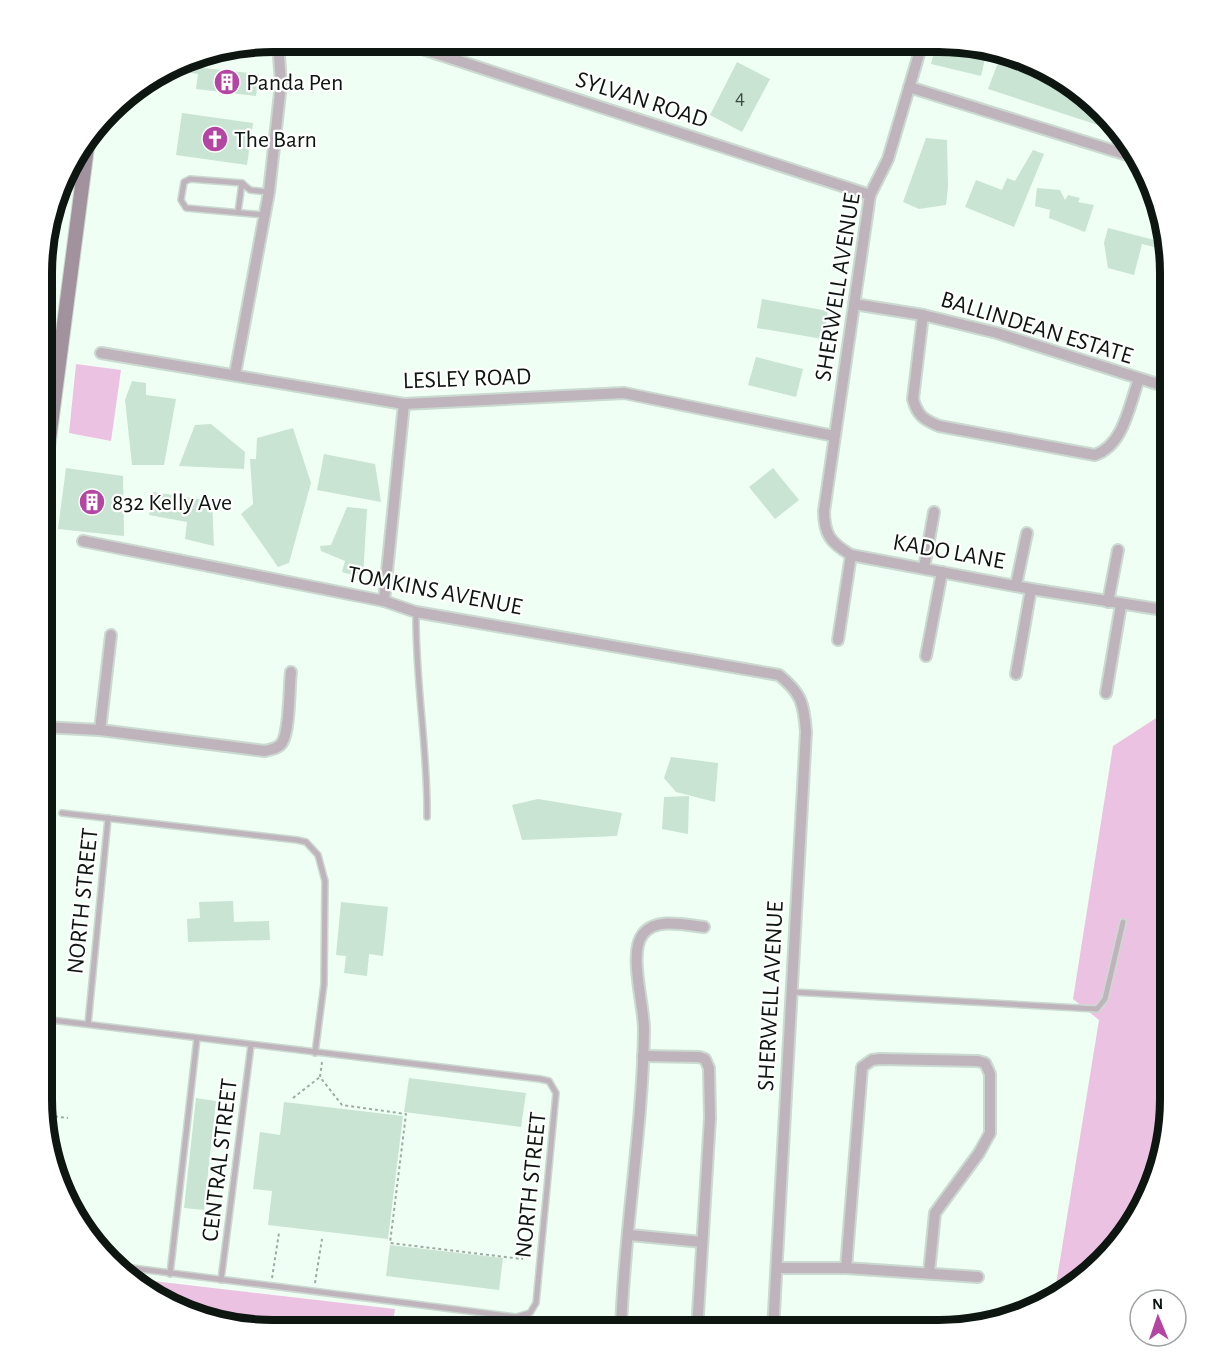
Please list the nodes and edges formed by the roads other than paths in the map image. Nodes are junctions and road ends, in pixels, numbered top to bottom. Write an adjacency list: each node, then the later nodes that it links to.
1 (279, 52): 8 (street)
2 (432, 52): 9 (street, SYLVAN ROAD)
3 (920, 52): 4 (street, SHERWELL AVENUE)
4 (909, 87): 5 (street); 9 (street, SHERWELL AVENUE)
5 (1124, 154)
6 (85, 159): 15 (street)
7 (242, 183): 8 (lane); 10 (lane); 10 (lane)
8 (269, 192): 11 (street)
9 (870, 195): 12 (street, SHERWELL AVENUE)
10 (238, 213): 11 (lane)
11 (265, 215): 17 (street)
12 (854, 304): 13 (street, BALLINDEAN ESTATE); 24 (street, SHERWELL AVENUE)
13 (923, 315): 18 (street, BALLINDEAN ESTATE); 18 (street, BALLINDEAN ESTATE)
14 (52, 343): 15 (street)
15 (61, 344): 21 (street)
16 (101, 353): 17 (street, LESLEY ROAD)
17 (236, 375): 22 (street, LESLEY ROAD)
18 (1139, 379): 19 (street, BALLINDEAN ESTATE)
19 (1160, 385)
20 (52, 396): 21 (street)
21 (53, 400): 23 (street)
22 (404, 404): 24 (street, LESLEY ROAD); 34 (street)
23 (52, 409)
24 (834, 436): 29 (street, KADO LANE)
25 (934, 512): 30 (street)
26 (1027, 533): 32 (street)
27 (83, 541): 34 (street, TOMKINS AVENUE)
28 (1118, 550): 35 (street)
29 (851, 555): 30 (street, KADO LANE); 40 (street)
30 (924, 568): 31 (street, KADO LANE)
31 (942, 572): 32 (street, KADO LANE); 41 (street)
32 (1016, 585): 33 (street, KADO LANE)
33 (1031, 589): 35 (street, KADO LANE); 43 (street)
34 (384, 601): 38 (street, TOMKINS AVENUE)
35 (1108, 602): 36 (street, KADO LANE)
36 (1121, 605): 37 (street, KADO LANE); 45 (street)
37 (1160, 610)
38 (416, 612): 44 (street, TOMKINS AVENUE); 49 (lane)
39 (111, 635): 47 (street)
40 (838, 640)
41 (926, 656)
42 (291, 672): 47 (street)
43 (1016, 674)
44 (779, 675): 53 (street, SHERWELL AVENUE)
45 (1106, 693)
46 (52, 727): 47 (street)
47 (100, 730)
48 (62, 813): 50 (lane)
49 (427, 817)
50 (108, 818): 55 (lane, NORTH STREET); 58 (lane)
51 (1123, 922): 53 (lane)
52 (704, 927): 59 (street)
53 (790, 992): 63 (street, SHERWELL AVENUE)
54 (52, 1020): 55 (lane, NORTH STREET)
55 (88, 1024): 56 (lane, NORTH STREET)
56 (197, 1038): 57 (lane, NORTH STREET); 66 (lane)
57 (251, 1045): 58 (lane, NORTH STREET); 68 (lane, CENTRAL STREET)
58 (315, 1053): 68 (lane, NORTH STREET)
59 (643, 1056): 60 (street); 61 (street)
60 (630, 1235): 61 (street); 69 (street)
61 (702, 1242): 70 (street)
62 (132, 1268): 66 (lane, NORTH STREET)
63 (777, 1268): 64 (street); 71 (street, SHERWELL AVENUE)
64 (846, 1269): 65 (street); 65 (street)
65 (929, 1273): 67 (street)
66 (170, 1274): 68 (lane, NORTH STREET)
67 (978, 1277)
68 (221, 1280)
69 (622, 1320)
70 (698, 1320)
71 (774, 1320)

